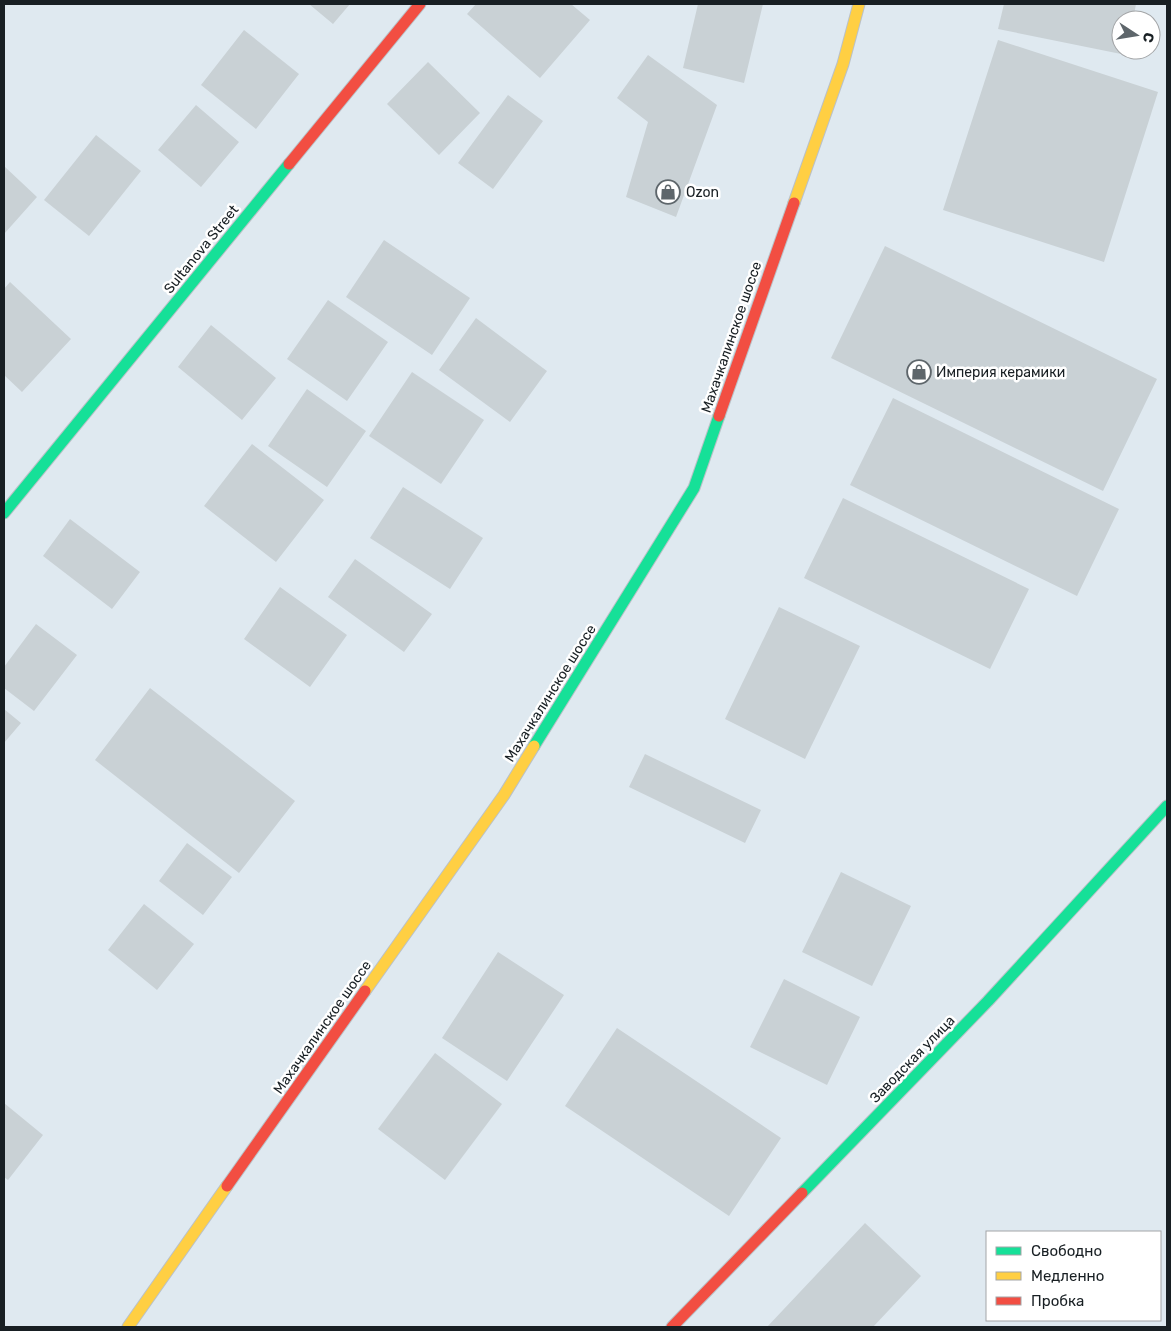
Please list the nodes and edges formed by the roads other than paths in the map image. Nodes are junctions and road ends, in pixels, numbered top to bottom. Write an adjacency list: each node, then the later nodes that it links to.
1 (420, 4): 3 (main road, Sultanova Street)
2 (859, 4): 5 (main road, Махачкалинское шоссе)
3 (4, 513)
4 (1167, 806): 6 (main road, Заводская улица)
5 (128, 1327)
6 (672, 1327)

